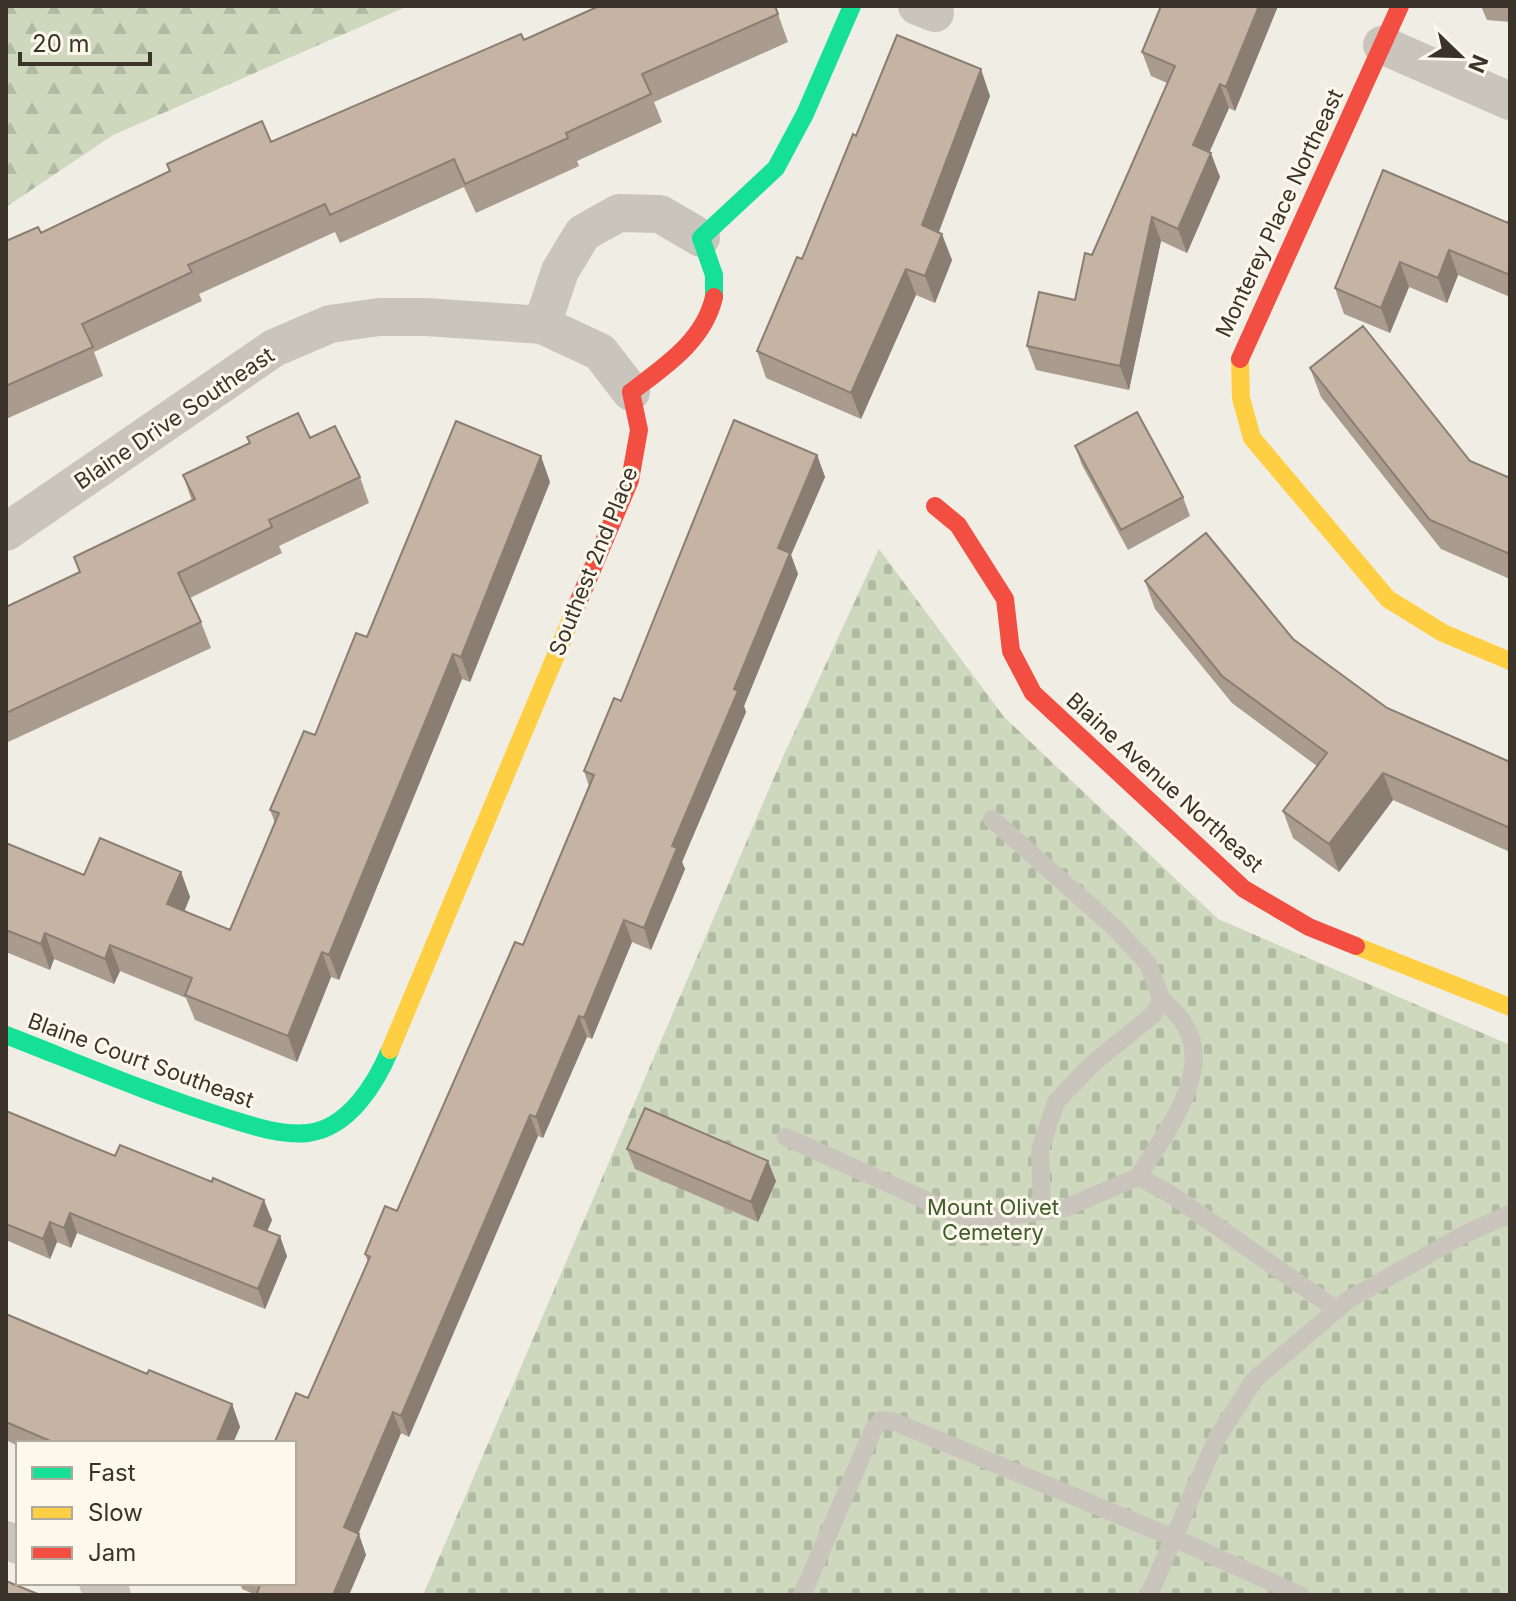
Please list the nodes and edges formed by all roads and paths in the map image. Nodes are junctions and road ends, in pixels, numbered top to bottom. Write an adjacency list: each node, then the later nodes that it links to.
1 (852, 6): 5 (street)
2 (1400, 6): 3 (street, Monterey Place Northeast)
3 (1382, 45): 4 (street); 10 (street, Monterey Place Northeast)
4 (1510, 101)
5 (701, 238): 6 (street); 7 (street)
6 (542, 325): 7 (street, Blaine Drive Southeast); 9 (street, Blaine Drive Southeast)
7 (631, 392): 15 (street, Southest 2nd Place)
8 (935, 506): 13 (street, Blaine Avenue Northeast)
9 (6, 532)
10 (1510, 661)
11 (992, 819): 12 (lane)
12 (1161, 998): 17 (lane); 18 (lane)
13 (1510, 1007)
14 (6, 1035): 15 (street, Blaine Court Southeast)
15 (308, 1134)
16 (786, 1137): 18 (lane)
17 (1138, 1177): 18 (lane); 20 (lane)
18 (1042, 1211)
19 (1510, 1214): 20 (lane)
20 (1337, 1310): 21 (lane)
21 (1174, 1538): 22 (lane); 23 (lane); 24 (lane)
22 (802, 1595)
23 (1149, 1595)
24 (1300, 1595)

